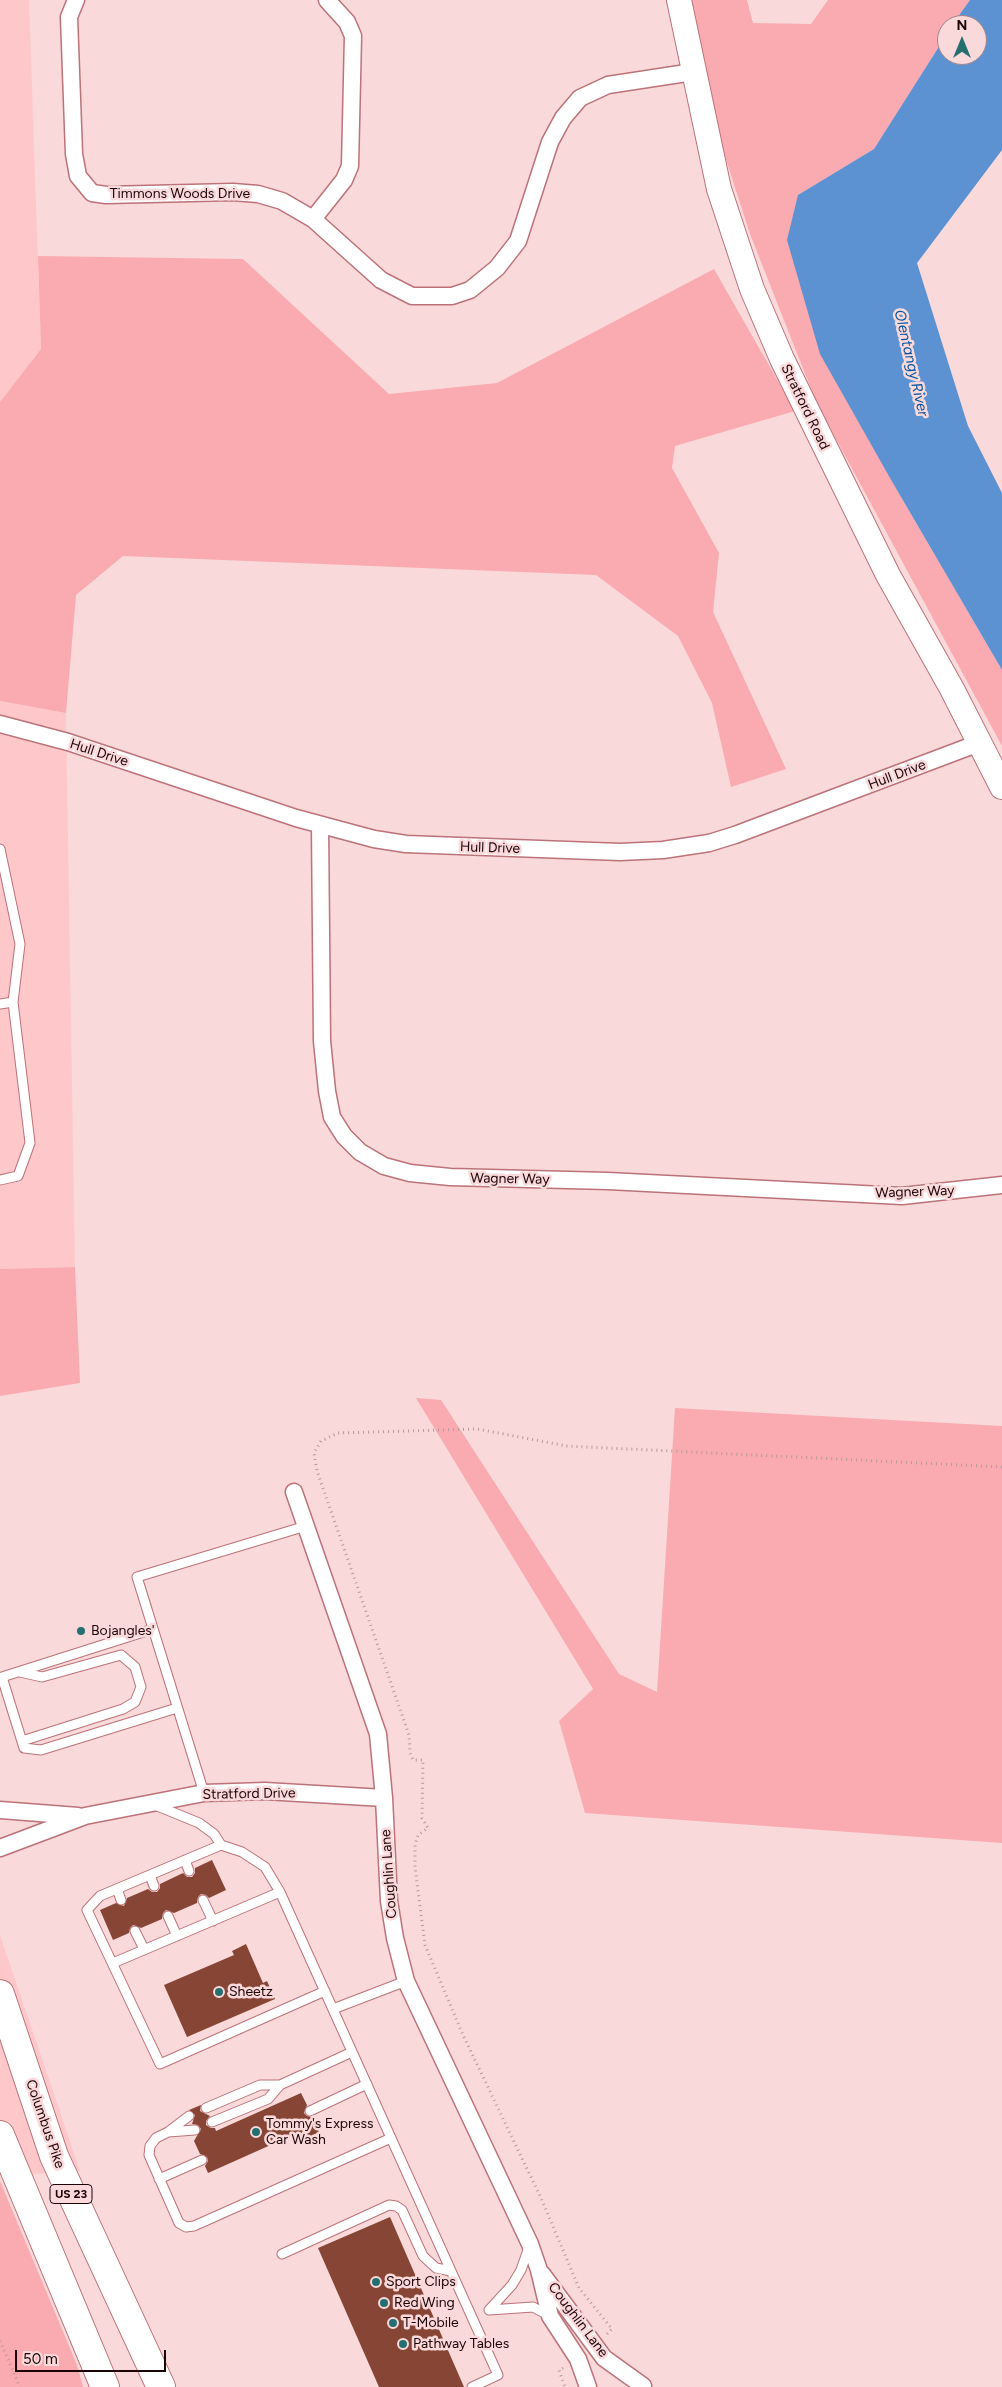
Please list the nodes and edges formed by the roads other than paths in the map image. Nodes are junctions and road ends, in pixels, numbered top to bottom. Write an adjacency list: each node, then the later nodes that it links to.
1 (76, 0): 5 (street, Timmons Woods Drive)
2 (327, 0): 5 (street)
3 (679, 0): 4 (street, Stratford Road)
4 (693, 72): 5 (street, Timmons Woods Drive); 7 (street, Stratford Road)
5 (313, 219)
6 (0, 724): 9 (street, Hull Drive)
7 (979, 743): 8 (street, Stratford Road); 9 (street, Hull Drive)
8 (1002, 787)
9 (320, 825): 14 (street, Wagner Way)
10 (0, 849): 11 (lane)
11 (13, 1002): 12 (lane); 13 (lane)
12 (0, 1004)
13 (0, 1180)
14 (1002, 1185)
15 (294, 1492): 16 (street, Coughlin Lane)
16 (306, 1526): 17 (lane); 22 (street, Coughlin Lane)
17 (153, 1629): 18 (lane); 19 (lane)
18 (20, 1672): 20 (lane); 20 (lane)
19 (177, 1708): 20 (lane); 21 (lane)
20 (22, 1741)
21 (204, 1793): 22 (street, Stratford Drive); 23 (street, Stratford Drive)
22 (384, 1798): 42 (street, Coughlin Lane)
23 (150, 1803): 25 (street, Stratford Drive); 26 (lane)
24 (0, 1810): 25 (street, Stratford Drive)
25 (85, 1816): 27 (street, Stratford Drive)
26 (221, 1845): 28 (lane); 33 (lane)
27 (0, 1848)
28 (185, 1860): 29 (lane); 30 (lane)
29 (189, 1870)
30 (150, 1875): 31 (lane); 32 (lane)
31 (154, 1886)
32 (117, 1889): 34 (lane); 41 (lane)
33 (280, 1892): 37 (lane); 43 (lane)
34 (121, 1900)
35 (203, 1900): 37 (lane)
36 (168, 1916): 39 (lane)
37 (213, 1921): 39 (lane)
38 (135, 1931): 40 (lane)
39 (177, 1936): 40 (lane)
40 (144, 1949): 41 (lane)
41 (113, 1963): 43 (lane)
42 (406, 1981): 45 (lane); 59 (street, Coughlin Lane)
43 (325, 1991): 45 (lane)
44 (0, 1994): 65 (highway, Columbus Pike / US 23)
45 (333, 2009): 46 (lane)
46 (352, 2052): 47 (lane); 48 (lane)
47 (367, 2084): 50 (lane); 56 (lane)
48 (280, 2085): 49 (lane); 52 (lane)
49 (206, 2108)
50 (310, 2111)
51 (189, 2116): 54 (lane)
52 (212, 2122)
53 (195, 2130): 54 (lane)
54 (168, 2132): 58 (lane)
55 (0, 2135): 64 (highway, US 23)
56 (391, 2138): 58 (lane); 62 (lane)
57 (202, 2160): 58 (lane)
58 (159, 2179)
59 (530, 2244): 61 (street, Coughlin Lane); 63 (lane)
60 (282, 2254): 62 (lane)
61 (539, 2270): 63 (street, Coughlin Lane); 68 (street, Coughlin Lane)
62 (450, 2271): 66 (lane)
63 (550, 2316): 67 (street, Coughlin Lane)
64 (105, 2387)
65 (161, 2387)
66 (472, 2387)
67 (588, 2387)
68 (643, 2387)

